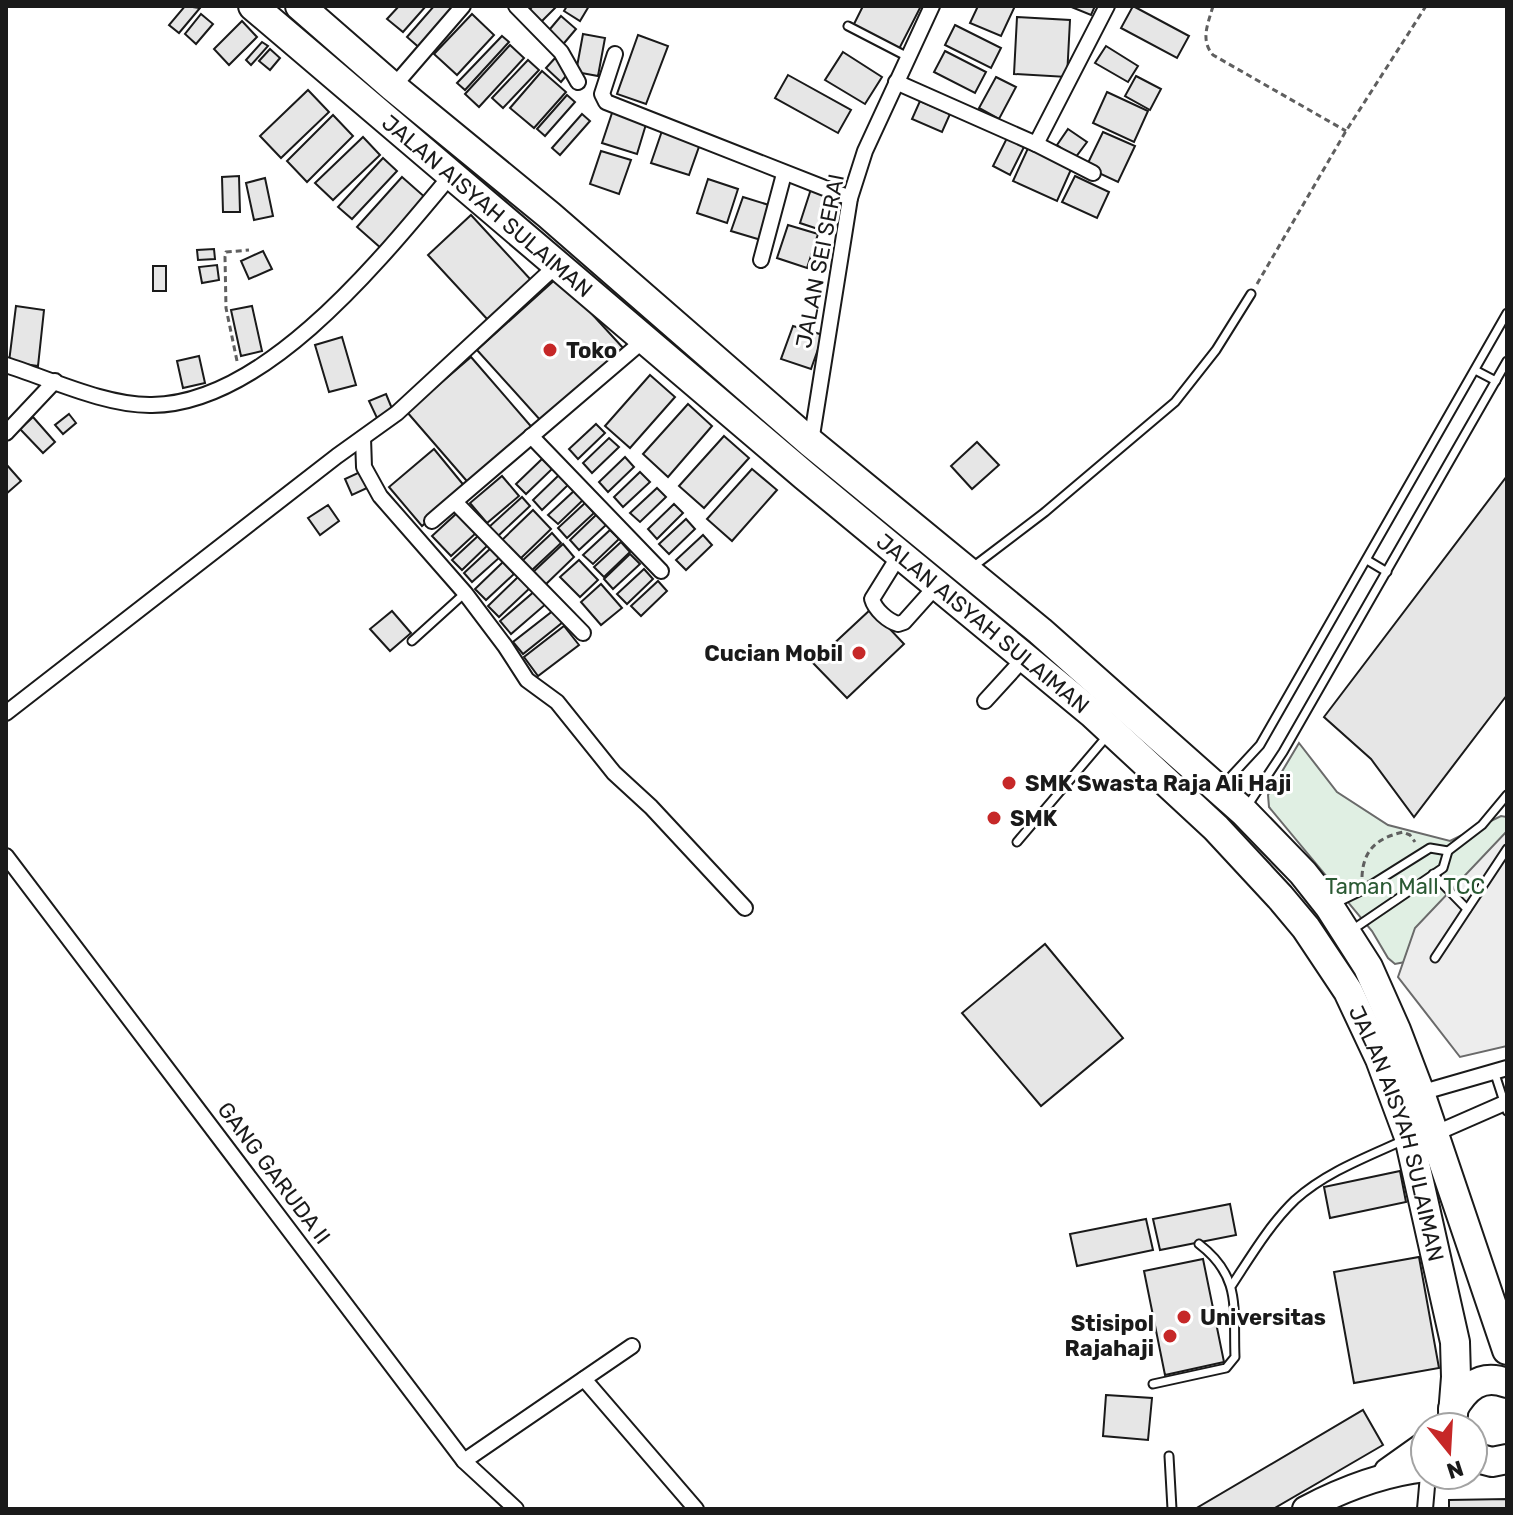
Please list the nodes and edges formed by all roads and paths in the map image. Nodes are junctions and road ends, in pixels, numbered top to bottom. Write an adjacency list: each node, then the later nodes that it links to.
1 (253, 6): 18 (highway, JALAN AISYAH SULAIMAN)
2 (300, 6): 14 (highway, JALAN AISYAH SULAIMAN)
3 (463, 6): 14 (street)
4 (516, 6): 12 (street)
5 (932, 6): 11 (street, JALAN SEI SERAI)
6 (1107, 6): 16 (street)
7 (1213, 6): 15 (path)
8 (1426, 6): 15 (path)
9 (848, 26): 11 (lane)
10 (615, 54): 19 (street)
11 (908, 57): 13 (street, JALAN SEI SERAI)
12 (578, 82)
13 (896, 82): 16 (street); 20 (street, JALAN SEI SERAI)
14 (393, 87): 36 (highway, JALAN AISYAH SULAIMAN)
15 (1346, 131): 24 (path)
16 (1036, 144): 17 (street)
17 (1093, 173)
18 (452, 174): 23 (highway, JALAN AISYAH SULAIMAN); 30 (street)
19 (784, 174): 20 (street); 22 (street)
20 (850, 198): 36 (street, JALAN SEI SERAI)
21 (249, 250): 30 (path)
22 (761, 260)
23 (558, 264): 26 (highway, JALAN AISYAH SULAIMAN); 35 (street)
24 (1251, 294): 42 (lane)
25 (1507, 313): 29 (lane)
26 (644, 340): 34 (street); 39 (highway, JALAN AISYAH SULAIMAN)
27 (1507, 361): 32 (lane)
28 (6, 365): 31 (street)
29 (1475, 370): 32 (lane); 40 (lane)
30 (241, 377): 31 (street)
31 (55, 381): 33 (street)
32 (1496, 381): 43 (lane)
33 (6, 433)
34 (531, 436): 37 (street); 41 (street)
35 (363, 438): 45 (street); 50 (street)
36 (811, 443): 42 (highway, JALAN AISYAH SULAIMAN)
37 (455, 502): 38 (street); 46 (street)
38 (432, 521)
39 (900, 554): 44 (highway, JALAN AISYAH SULAIMAN); 44 (street)
40 (1367, 560): 43 (lane); 52 (lane)
41 (661, 571)
42 (965, 572): 51 (highway, JALAN AISYAH SULAIMAN)
43 (1387, 572): 54 (lane)
44 (938, 584): 48 (highway, JALAN AISYAH SULAIMAN)
45 (465, 593): 47 (lane); 63 (street)
46 (583, 633)
47 (412, 641)
48 (1026, 656): 49 (street); 51 (highway, JALAN AISYAH SULAIMAN)
49 (985, 701)
50 (6, 713)
51 (1105, 713): 52 (highway, JALAN AISYAH SULAIMAN); 55 (lane); 70 (highway, JALAN AISYAH SULAIMAN)
52 (1219, 790): 54 (highway, JALAN AISYAH SULAIMAN)
53 (1505, 801): 57 (lane)
54 (1244, 812): 62 (highway, JALAN AISYAH SULAIMAN)
55 (1017, 842)
56 (1507, 849): 64 (lane)
57 (1448, 851): 58 (lane); 60 (lane)
58 (1420, 853): 61 (lane); 61 (path)
59 (6, 856): 82 (street, GANG GARUDA II)
60 (1433, 874): 64 (lane); 65 (lane)
61 (1363, 890): 62 (lane)
62 (1329, 906): 65 (highway, JALAN AISYAH SULAIMAN)
63 (745, 908)
64 (1467, 909): 66 (lane)
65 (1347, 933): 68 (highway, JALAN AISYAH SULAIMAN)
66 (1435, 958)
67 (1500, 1070): 68 (street); 69 (lane)
68 (1420, 1093): 70 (highway, JALAN AISYAH SULAIMAN)
69 (1506, 1106): 70 (street)
70 (1421, 1136): 72 (lane); 74 (highway, JALAN AISYAH SULAIMAN); 78 (highway, JALAN AISYAH SULAIMAN)
71 (1199, 1244): 72 (lane)
72 (1232, 1285): 77 (lane)
73 (632, 1346): 75 (street)
74 (1506, 1346)
75 (584, 1379): 82 (street); 87 (street)
76 (1507, 1383): 79 (highway)
77 (1153, 1384)
78 (1451, 1411)
79 (1454, 1411)
80 (1409, 1455): 84 (main road)
81 (1169, 1456): 88 (lane)
82 (464, 1461): 86 (street, GANG GARUDA II)
83 (1409, 1472): 84 (main road)
84 (1375, 1478): 85 (main road)
85 (1346, 1499): 89 (main road)
86 (516, 1509)
87 (696, 1509)
88 (1172, 1509)
89 (1305, 1509)

